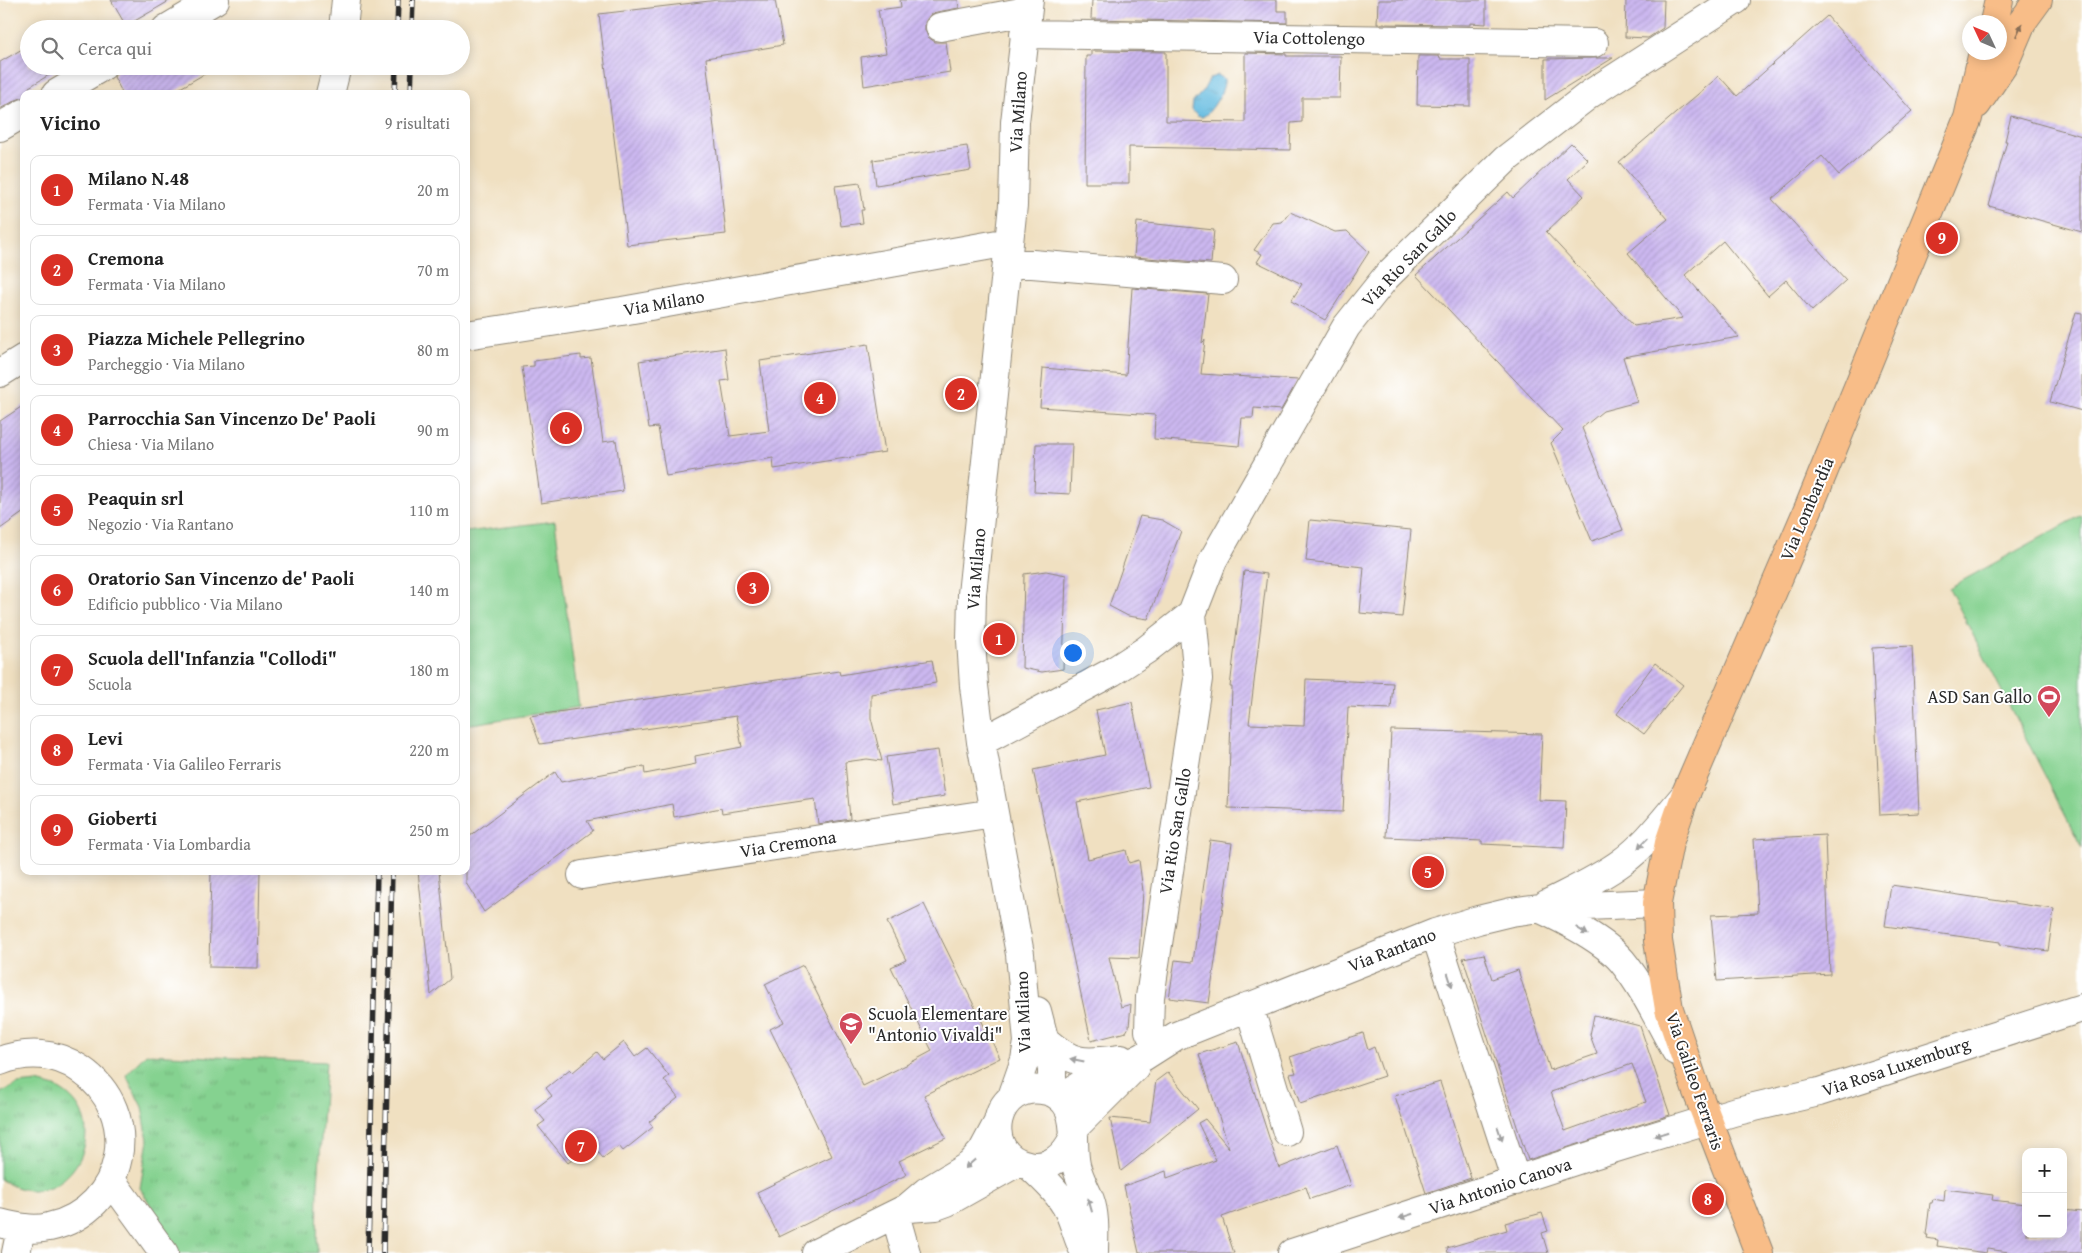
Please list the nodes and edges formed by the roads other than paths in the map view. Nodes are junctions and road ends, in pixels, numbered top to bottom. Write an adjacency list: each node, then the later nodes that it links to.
1 (215, 0): 8 (street)
2 (346, 0): 9 (street)
3 (1736, 0): 23 (street, Via Rio San Gallo)
4 (2000, 0): 7 (main road)
5 (2038, 0): 16 (main road, Via Lombardia, one-way to 5)
6 (1027, 15): 10 (street); 11 (street, Via Cottolengo); 18 (street, Via Milano)
7 (1996, 15)
8 (181, 20)
9 (345, 20)
10 (940, 27)
11 (1594, 43)
12 (1981, 60): 16 (main road, Via Lombardia)
13 (88, 75): 14 (street)
14 (63, 90)
15 (20, 115): 17 (street)
16 (1968, 118): 25 (main road, Via Lombardia)
17 (0, 127)
18 (1008, 252): 19 (street); 20 (street, Via Milano); 24 (street, Via Milano)
19 (1223, 280)
20 (470, 334)
21 (20, 360): 22 (street)
22 (0, 373)
23 (1192, 614): 24 (street); 35 (street, Via Rio San Gallo)
24 (982, 742): 26 (street, Via Milano)
25 (1686, 793): 28 (main road, Via Lombardia); 29 (street, Via Rantano, one-way to 29)
26 (994, 813): 27 (street, Via Cremona); 31 (street, Via Milano)
27 (582, 875)
28 (1657, 903): 29 (street, Via Rantano); 37 (main road, Via Galileo Ferraris)
29 (1539, 908): 30 (street, Via Rantano); 37 (street, one-way to 37)
30 (1435, 933): 32 (street, Via Rantano); 46 (street, one-way to 46)
31 (1020, 954): 34 (street, Via Milano); 39 (street, Via Milano)
32 (1248, 1006): 35 (street, Via Rantano); 42 (street)
33 (2082, 1008): 40 (street, Via Rosa Luxemburg)
34 (1046, 1041): 35 (street, one-way to 34); 38 (street, Via Milano)
35 (1150, 1052): 38 (street, Via Rantano); 43 (street, Via Rantano)
36 (0, 1061): 45 (street)
37 (1696, 1089): 40 (main road, Via Galileo Ferraris)
38 (1056, 1095): 39 (street); 43 (street, Via Milano)
39 (1012, 1098): 41 (street, Via Milano)
40 (1708, 1120): 46 (street, Via Antonio Canova, one-way to 46); 55 (main road, Via Galileo Ferraris)
41 (997, 1124): 44 (street); 47 (street, Via Milano, one-way to 47)
42 (1287, 1132)
43 (1074, 1133): 44 (street); 53 (street, Via Milano, one-way to 43)
44 (1024, 1164): 47 (street); 52 (street)
45 (112, 1180): 48 (street); 49 (street)
46 (1516, 1181): 54 (street, Via Antonio Canova, one-way to 54)
47 (901, 1211): 50 (street); 51 (street)
48 (12, 1235)
49 (164, 1253)
50 (816, 1253)
51 (906, 1253)
52 (1085, 1253)
53 (1094, 1253)
54 (1292, 1253)
55 (1759, 1253)

